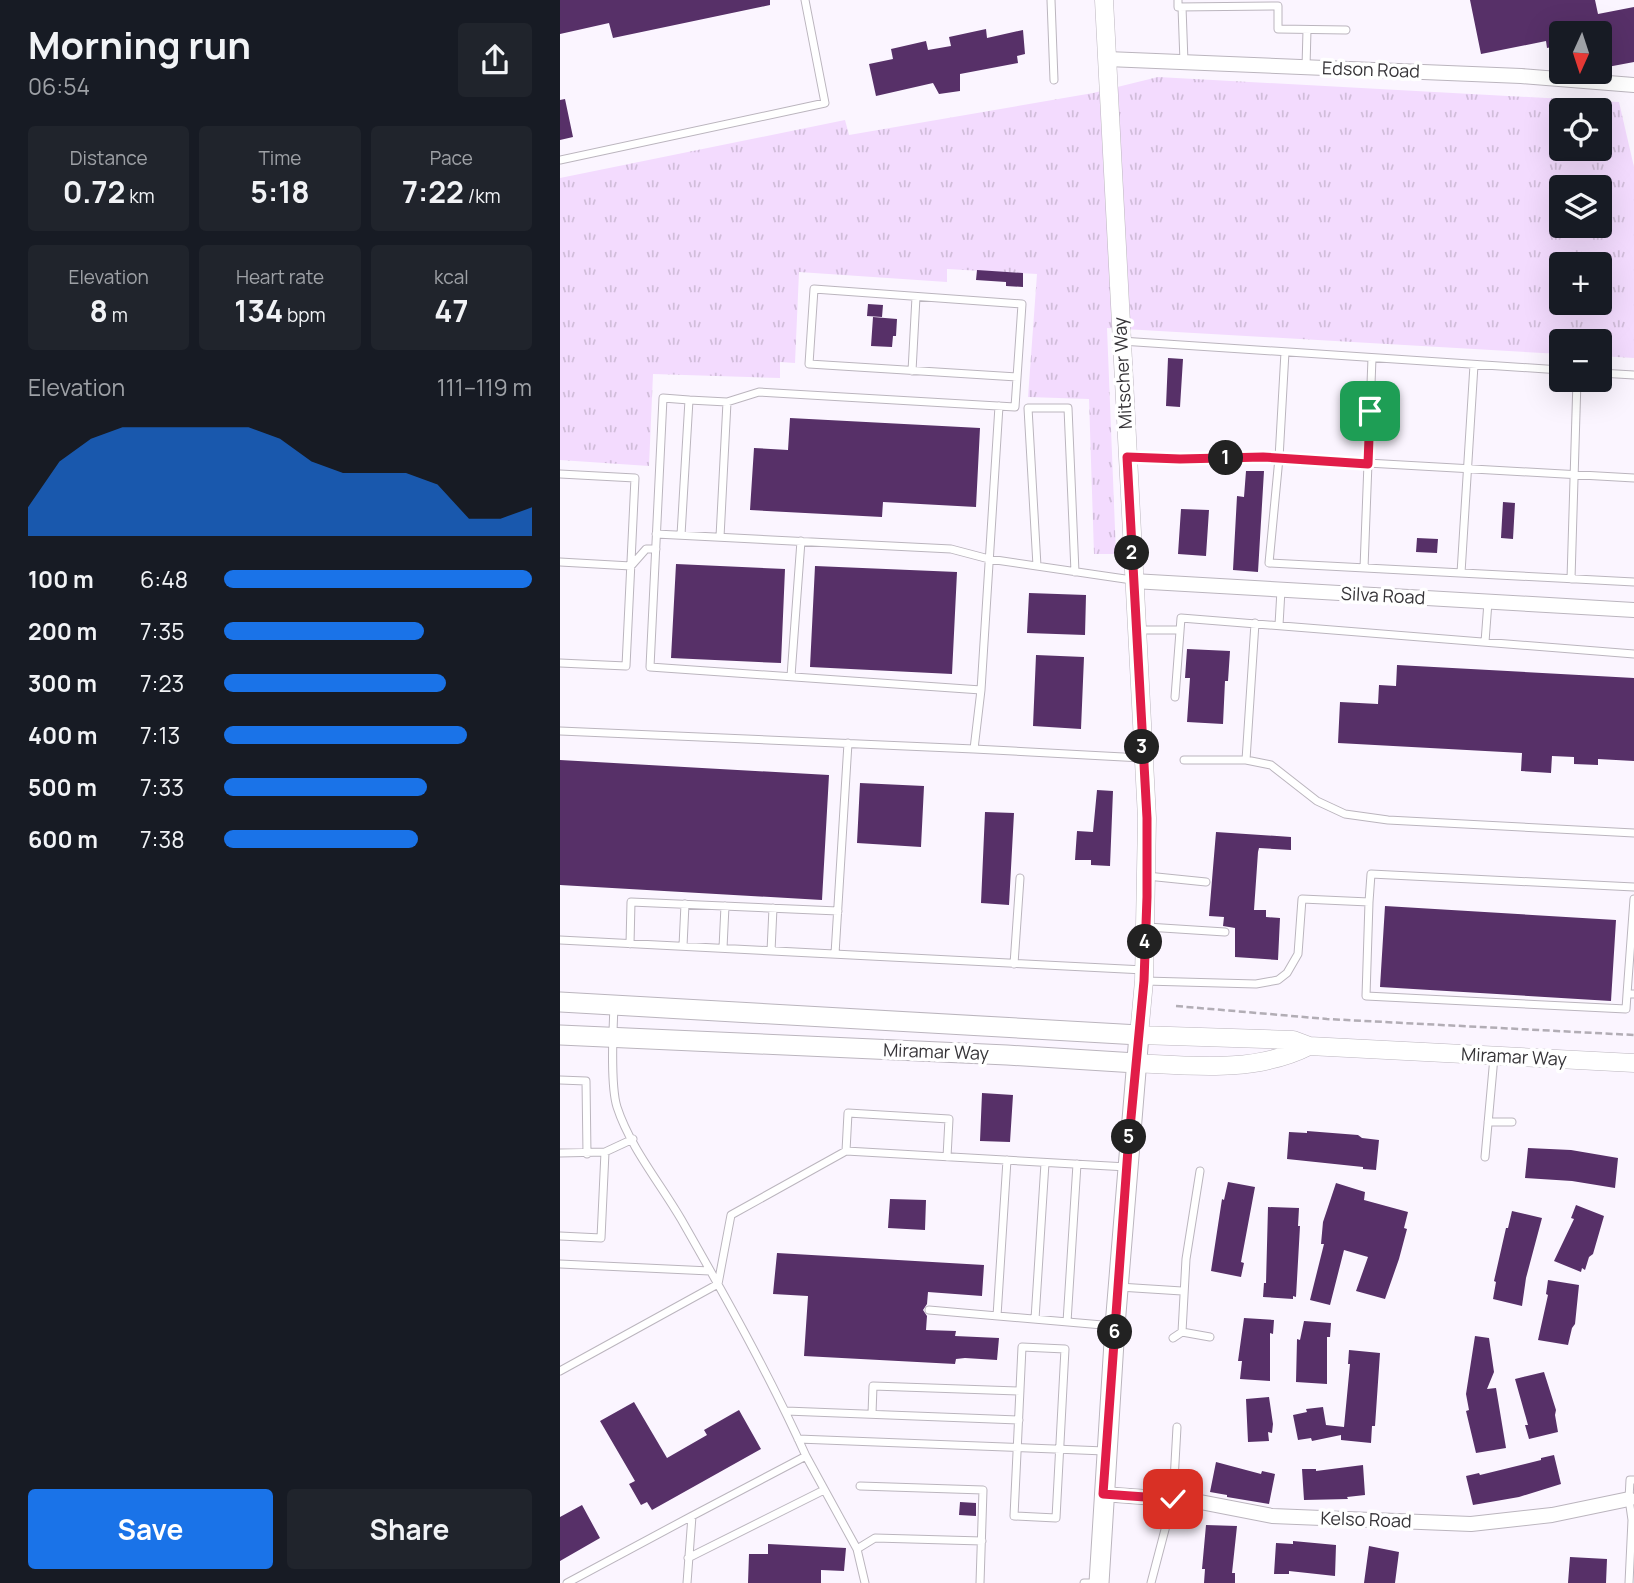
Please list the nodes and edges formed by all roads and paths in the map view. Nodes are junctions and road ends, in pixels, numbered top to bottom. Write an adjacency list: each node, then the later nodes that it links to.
1 (805, 0): 12 (lane)
2 (1051, 0): 10 (lane)
3 (1104, 0): 7 (street, Mitscher Way)
4 (1180, 3): 5 (lane); 8 (lane)
5 (1307, 30): 6 (lane); 9 (lane)
6 (1346, 30)
7 (1107, 59): 8 (street, Edson Road); 14 (street, Mitscher Way)
8 (1184, 62): 9 (street, Edson Road)
9 (1306, 67): 11 (street, Edson Road)
10 (1054, 80)
11 (1634, 88)
12 (560, 160)
13 (916, 297): 19 (lane); 19 (lane); 22 (lane)
14 (1121, 341): 15 (lane); 29 (street, Mitscher Way)
15 (1285, 352): 16 (lane); 30 (lane)
16 (1372, 358): 17 (lane); 31 (lane)
17 (1474, 365): 18 (lane); 32 (lane)
18 (1549, 369)
19 (912, 371): 22 (lane)
20 (1612, 374): 21 (lane)
21 (1634, 375)
22 (1017, 377): 27 (lane)
23 (1576, 392): 34 (lane)
24 (689, 400): 25 (lane); 36 (lane); 37 (lane)
25 (727, 402): 26 (lane); 38 (lane)
26 (999, 406): 27 (lane); 41 (lane)
27 (1015, 407): 28 (lane)
28 (1028, 408): 44 (lane); 46 (lane)
29 (1127, 457): 30 (lane); 49 (street, Mitscher Way)
30 (1279, 458): 31 (lane); 45 (lane)
31 (1368, 464): 32 (lane); 45 (lane)
32 (1468, 470): 34 (lane); 47 (lane)
33 (560, 474): 43 (lane)
34 (1573, 475): 35 (lane); 48 (lane)
35 (1634, 478)
36 (656, 534): 37 (lane); 40 (lane)
37 (681, 535): 38 (lane)
38 (720, 537): 39 (lane)
39 (801, 541): 41 (lane); 61 (lane)
40 (656, 549): 43 (lane); 61 (lane)
41 (989, 559): 44 (lane); 62 (lane)
42 (560, 562): 43 (lane)
43 (631, 566): 60 (lane)
44 (1037, 566): 46 (lane)
45 (1364, 568): 47 (lane)
46 (1075, 572): 49 (lane)
47 (1461, 573): 48 (lane)
48 (1571, 579): 50 (lane)
49 (1133, 581): 51 (street, Silva Road); 56 (street, Mitscher Way)
50 (1634, 582)
51 (1281, 590): 52 (street, Silva Road); 55 (lane)
52 (1488, 602): 53 (street, Silva Road); 58 (lane)
53 (1634, 610)
54 (1255, 623): 55 (lane); 57 (lane); 69 (lane)
55 (1279, 625): 58 (lane)
56 (1136, 630): 57 (lane); 67 (street, Mitscher Way)
57 (1180, 630): 63 (lane)
58 (1485, 642): 59 (lane)
59 (1634, 653)
60 (560, 663)
61 (791, 677): 62 (lane)
62 (981, 690): 66 (lane)
63 (1175, 698)
64 (560, 731): 65 (lane)
65 (848, 743): 66 (lane); 80 (lane)
66 (974, 749): 67 (lane)
67 (1143, 758): 71 (street, Mitscher Way)
68 (1184, 760): 69 (lane)
69 (1247, 760): 70 (lane)
70 (1634, 833)
71 (1147, 876): 73 (lane); 81 (street, Mitscher Way)
72 (1020, 878): 89 (lane)
73 (1206, 882)
74 (1634, 887): 76 (lane)
75 (1634, 900): 91 (lane)
76 (1369, 902): 90 (lane); 91 (lane)
77 (685, 904): 78 (lane); 84 (lane); 85 (lane)
78 (725, 906): 79 (lane); 86 (lane)
79 (773, 908): 80 (lane); 87 (lane)
80 (838, 911): 88 (lane)
81 (1146, 927): 82 (lane); 90 (street, Mitscher Way)
82 (1225, 932)
83 (560, 940): 84 (lane)
84 (630, 944): 85 (lane)
85 (683, 946): 86 (lane)
86 (723, 948): 87 (lane)
87 (771, 951): 88 (lane)
88 (835, 954): 89 (lane)
89 (1014, 964): 90 (lane)
90 (1144, 975): 96 (street, Mitscher Way)
91 (1630, 994)
92 (560, 1002): 93 (main road, Miramar Way)
93 (614, 1005): 96 (main road, Miramar Way); 98 (lane)
94 (1176, 1006): 97 (path)
95 (560, 1035): 98 (main road, Miramar Way)
96 (1139, 1035): 99 (street, Miramar Way); 101 (main road, Mitscher Way)
97 (1634, 1035)
98 (613, 1037): 101 (main road, Miramar Way); 106 (lane)
99 (1309, 1046): 100 (street, Miramar Way); 101 (street, Miramar Way)
100 (1494, 1056): 102 (street, Miramar Way); 104 (lane)
101 (1136, 1063): 116 (main road, Mitscher Way)
102 (1634, 1063)
103 (560, 1080): 110 (lane)
104 (1488, 1122): 105 (lane); 112 (lane)
105 (1512, 1122)
106 (632, 1139): 108 (lane); 120 (lane)
107 (846, 1151): 111 (lane); 111 (lane); 121 (lane)
108 (605, 1152): 110 (lane); 118 (lane)
109 (560, 1153): 110 (lane)
110 (587, 1154)
111 (947, 1157): 113 (lane)
112 (1485, 1157)
113 (1007, 1160): 114 (lane); 125 (lane)
114 (1045, 1163): 115 (lane); 126 (lane)
115 (1077, 1164): 116 (lane); 127 (lane)
116 (1127, 1167): 122 (main road, Mitscher Way)
117 (1200, 1171): 123 (lane)
118 (560, 1236)
119 (560, 1264): 120 (lane)
120 (710, 1271): 121 (lane)
121 (718, 1284): 132 (lane); 134 (lane)
122 (1119, 1287): 123 (lane); 128 (main road, Mitscher Way)
123 (1182, 1290): 129 (lane)
124 (929, 1310): 125 (lane)
125 (997, 1316): 126 (lane)
126 (1035, 1319): 127 (lane)
127 (1067, 1322): 128 (lane)
128 (1115, 1326): 141 (main road, Mitscher Way)
129 (1182, 1332): 130 (lane); 131 (lane)
130 (1210, 1337)
131 (1173, 1338)
132 (560, 1371)
133 (1020, 1391): 135 (lane); 136 (lane); 140 (lane)
134 (786, 1411): 135 (lane); 138 (lane)
135 (872, 1414): 136 (lane)
136 (1018, 1420): 139 (lane)
137 (1177, 1427): 147 (lane)
138 (798, 1440): 139 (lane); 142 (lane)
139 (1017, 1449): 140 (lane); 140 (lane)
140 (1059, 1450): 141 (lane)
141 (1106, 1451): 146 (main road, Mitscher Way)
142 (806, 1456): 145 (lane); 149 (lane)
143 (1634, 1480): 148 (lane)
144 (860, 1486): 151 (lane)
145 (824, 1490): 152 (lane); 153 (lane)
146 (1103, 1494): 147 (street, Kelso Road); 159 (main road, Mitscher Way)
147 (1173, 1499): 148 (street, Kelso Road); 160 (lane)
148 (1629, 1499): 150 (lane)
149 (692, 1516): 153 (lane); 154 (lane)
150 (1633, 1520): 161 (lane)
151 (982, 1541): 152 (lane); 157 (lane)
152 (857, 1549): 156 (lane)
153 (688, 1558): 155 (lane)
154 (567, 1583)
155 (687, 1583)
156 (865, 1583)
157 (980, 1583)
158 (1084, 1583): 159 (lane)
159 (1099, 1583)
160 (1151, 1583)
161 (1629, 1583)

